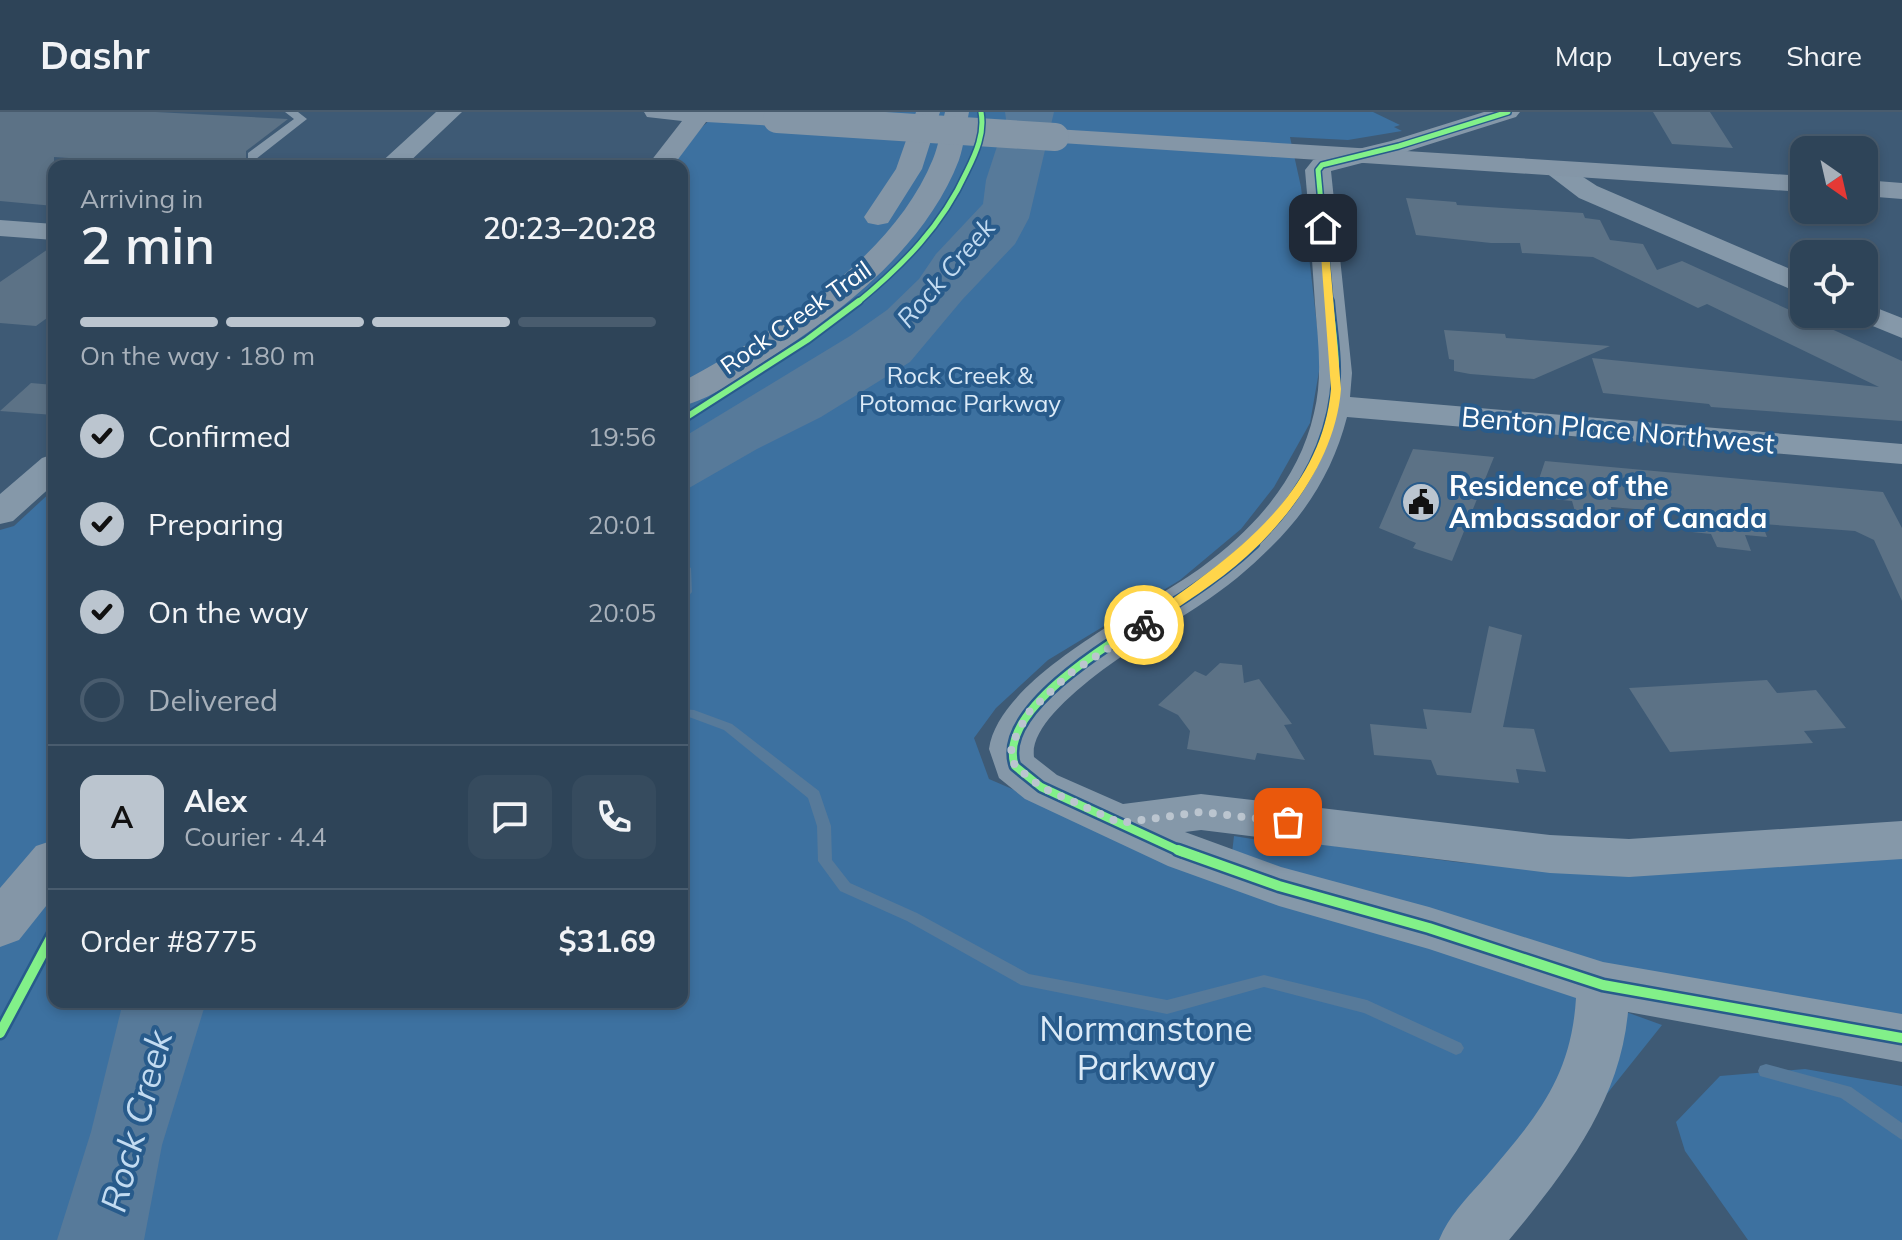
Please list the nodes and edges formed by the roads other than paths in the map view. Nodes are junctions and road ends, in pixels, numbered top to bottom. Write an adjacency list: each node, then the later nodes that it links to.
1 (291, 112): 8 (lane)
2 (450, 112): 10 (street)
3 (656, 112): 7 (main road)
4 (928, 112): 21 (main road)
5 (957, 112): 22 (main road)
6 (1508, 112): 9 (street)
7 (699, 115): 9 (main road, bridge); 11 (main road)
8 (252, 156)
9 (1351, 156): 12 (main road); 23 (street)
10 (397, 160)
11 (665, 160)
12 (1554, 169): 13 (main road); 18 (street)
13 (1790, 183)
14 (1878, 189): 15 (main road)
15 (1902, 191)
16 (5, 231): 17 (street)
17 (48, 232)
18 (1790, 280)
19 (1878, 318): 20 (street)
20 (1902, 329)
21 (688, 370)
22 (688, 392)
23 (1334, 406): 24 (street, Benton Place Northwest); 27 (street)
24 (1902, 454)
25 (48, 470): 26 (street)
26 (0, 513)
27 (1120, 823): 28 (street); 31 (street)
28 (1902, 840)
29 (48, 867): 30 (main road)
30 (0, 925)
31 (1603, 985): 32 (street); 33 (street)
32 (1902, 1038)
33 (1469, 1240)

